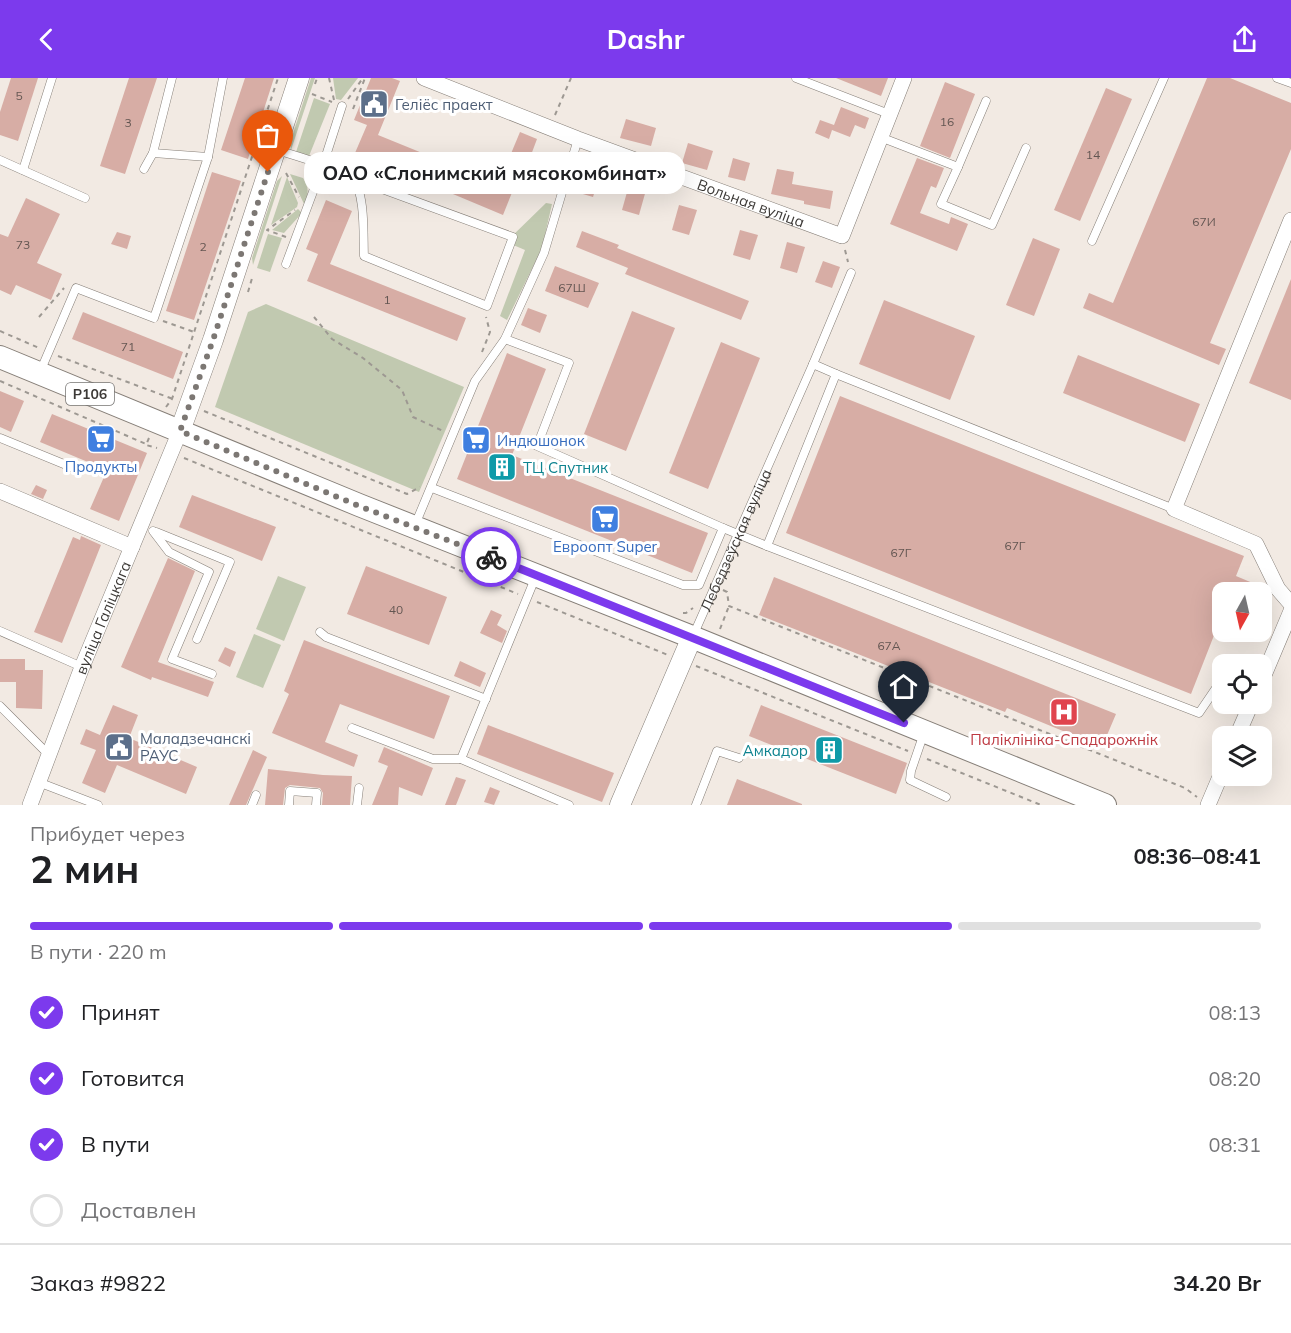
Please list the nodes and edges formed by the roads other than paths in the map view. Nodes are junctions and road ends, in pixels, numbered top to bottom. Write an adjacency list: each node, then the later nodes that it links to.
1 (52, 78): 23 (lane)
2 (172, 78): 18 (lane)
3 (223, 78): 19 (lane)
4 (299, 78): 17 (street)
5 (424, 78): 15 (street, Вольная вуліца)
6 (796, 78): 13 (lane)
7 (904, 78): 13 (street)
8 (1164, 78): 28 (lane)
9 (1277, 78): 10 (lane)
10 (1291, 83)
11 (986, 101): 22 (lane)
12 (342, 106): 21 (lane)
13 (890, 114): 14 (street)
14 (880, 137): 15 (street, Вольная вуліца); 22 (lane)
15 (578, 139): 31 (lane)
16 (1026, 148): 22 (lane)
17 (276, 150): 21 (lane); 36 (street)
18 (153, 153): 19 (lane); 24 (lane)
19 (208, 158): 34 (lane)
20 (0, 160): 23 (lane)
21 (323, 165): 25 (lane); 29 (lane)
22 (958, 167)
23 (23, 170): 26 (lane)
24 (144, 170)
25 (352, 178): 25 (lane)
26 (85, 198)
27 (1291, 220): 41 (street)
28 (1092, 241)
29 (286, 264)
30 (851, 273): 33 (lane, Лебедзеўская вуліца)
31 (505, 339): 39 (lane); 44 (lane)
32 (0, 357): 34 (main road, Р106)
33 (813, 364): 35 (lane); 45 (lane, Лебедзеўская вуліца)
34 (40, 374): 36 (main road, Р106)
35 (836, 374): 41 (lane); 46 (lane)
36 (180, 431): 42 (main road, Р106); 43 (street, вуліца Галіцкага)
37 (0, 438): 38 (lane)
38 (76, 469)
39 (432, 488): 42 (lane); 44 (lane)
40 (0, 491): 47 (street)
41 (1174, 509): 49 (street)
42 (414, 527): 48 (main road, Р106)
43 (147, 528): 47 (street, вуліца Галіцкага); 54 (lane); 57 (lane)
44 (723, 528): 45 (lane)
45 (738, 534): 46 (lane); 53 (lane, Лебедзеўская вуліца)
46 (767, 546): 58 (lane)
47 (132, 547): 56 (street, вуліца Галіцкага)
48 (536, 575): 53 (main road, Р106); 59 (lane)
49 (1291, 604)
50 (1291, 611): 55 (street)
51 (0, 632): 56 (lane)
52 (320, 632): 59 (lane)
53 (692, 637): 62 (main road, Р106); 79 (street, Лебедзеўская вуліца)
54 (197, 639)
55 (1272, 656)
56 (82, 667): 63 (street, вуліца Галіцкага)
57 (212, 674)
58 (1212, 694)
59 (486, 699): 65 (lane)
60 (0, 706): 63 (lane)
61 (352, 728): 65 (lane)
62 (925, 732): 70 (lane); 81 (main road, Р106)
63 (50, 755): 66 (street, вуліца Галіцкага)
64 (739, 758): 80 (lane)
65 (461, 759): 78 (lane)
66 (39, 782): 72 (street, вуліца Галіцкага); 73 (lane)
67 (1214, 786): 71 (street)
68 (359, 788): 77 (lane)
69 (256, 795): 74 (lane)
70 (946, 797)
71 (1206, 799)
72 (30, 805)
73 (98, 805)
74 (252, 805)
75 (289, 805): 76 (lane)
76 (316, 805)
77 (357, 805)
78 (569, 805)
79 (620, 805)
80 (696, 805)
81 (1105, 805)

